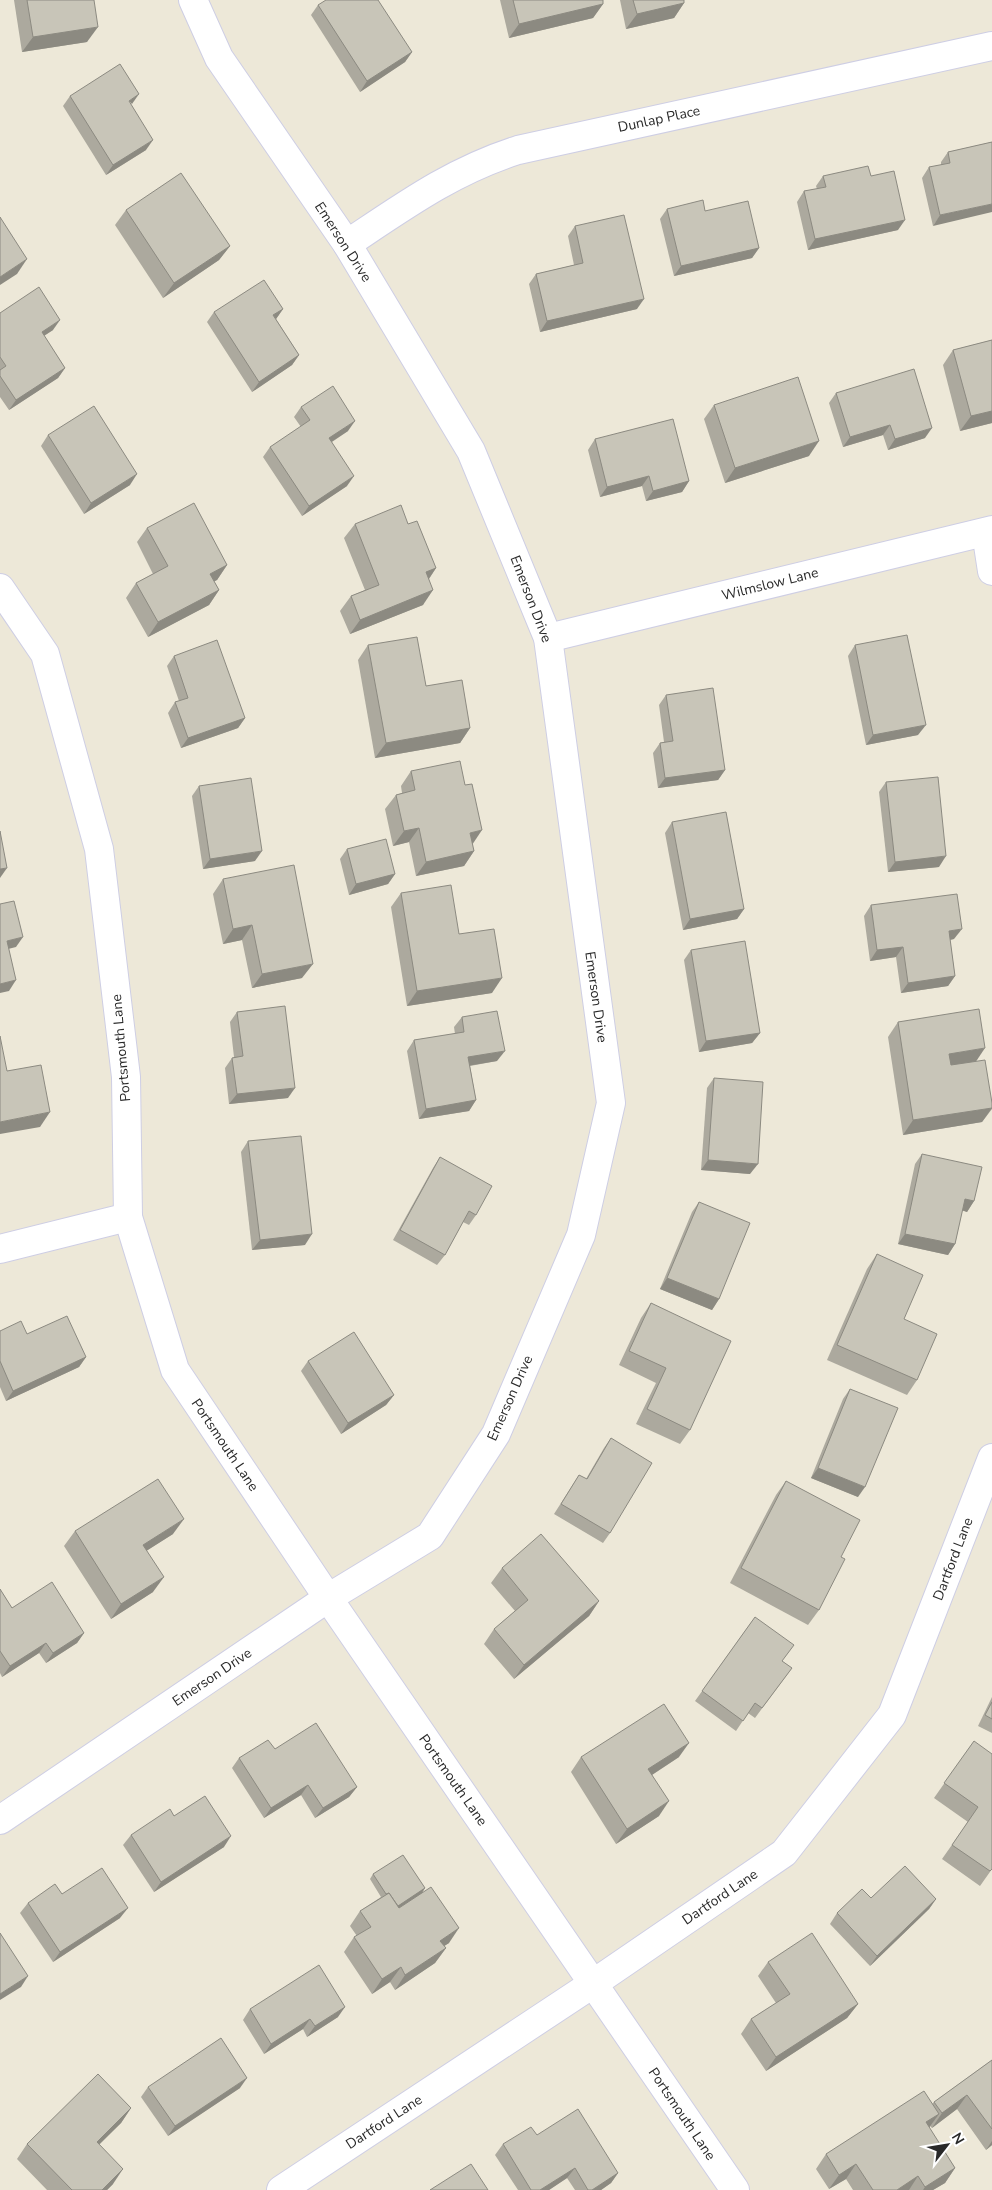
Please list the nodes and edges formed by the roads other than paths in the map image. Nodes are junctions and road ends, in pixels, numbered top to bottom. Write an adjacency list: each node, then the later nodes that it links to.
1 (194, 0): 3 (street, Emerson Drive)
2 (992, 46): 3 (street, Dunlap Place)
3 (347, 244): 7 (street, Emerson Drive)
4 (989, 531): 5 (street); 7 (street, Wilmslow Lane)
5 (992, 571)
6 (0, 588): 8 (street, Portsmouth Lane)
7 (548, 638): 11 (street, Emerson Drive)
8 (128, 1217): 9 (street); 11 (street, Portsmouth Lane)
9 (0, 1249)
10 (992, 1458): 13 (street, Dartford Lane)
11 (328, 1598): 12 (street, Emerson Drive); 13 (street, Portsmouth Lane)
12 (0, 1820)
13 (594, 1983): 14 (street, Dartford Lane); 15 (street, Portsmouth Lane)
14 (281, 2190)
15 (735, 2190)

